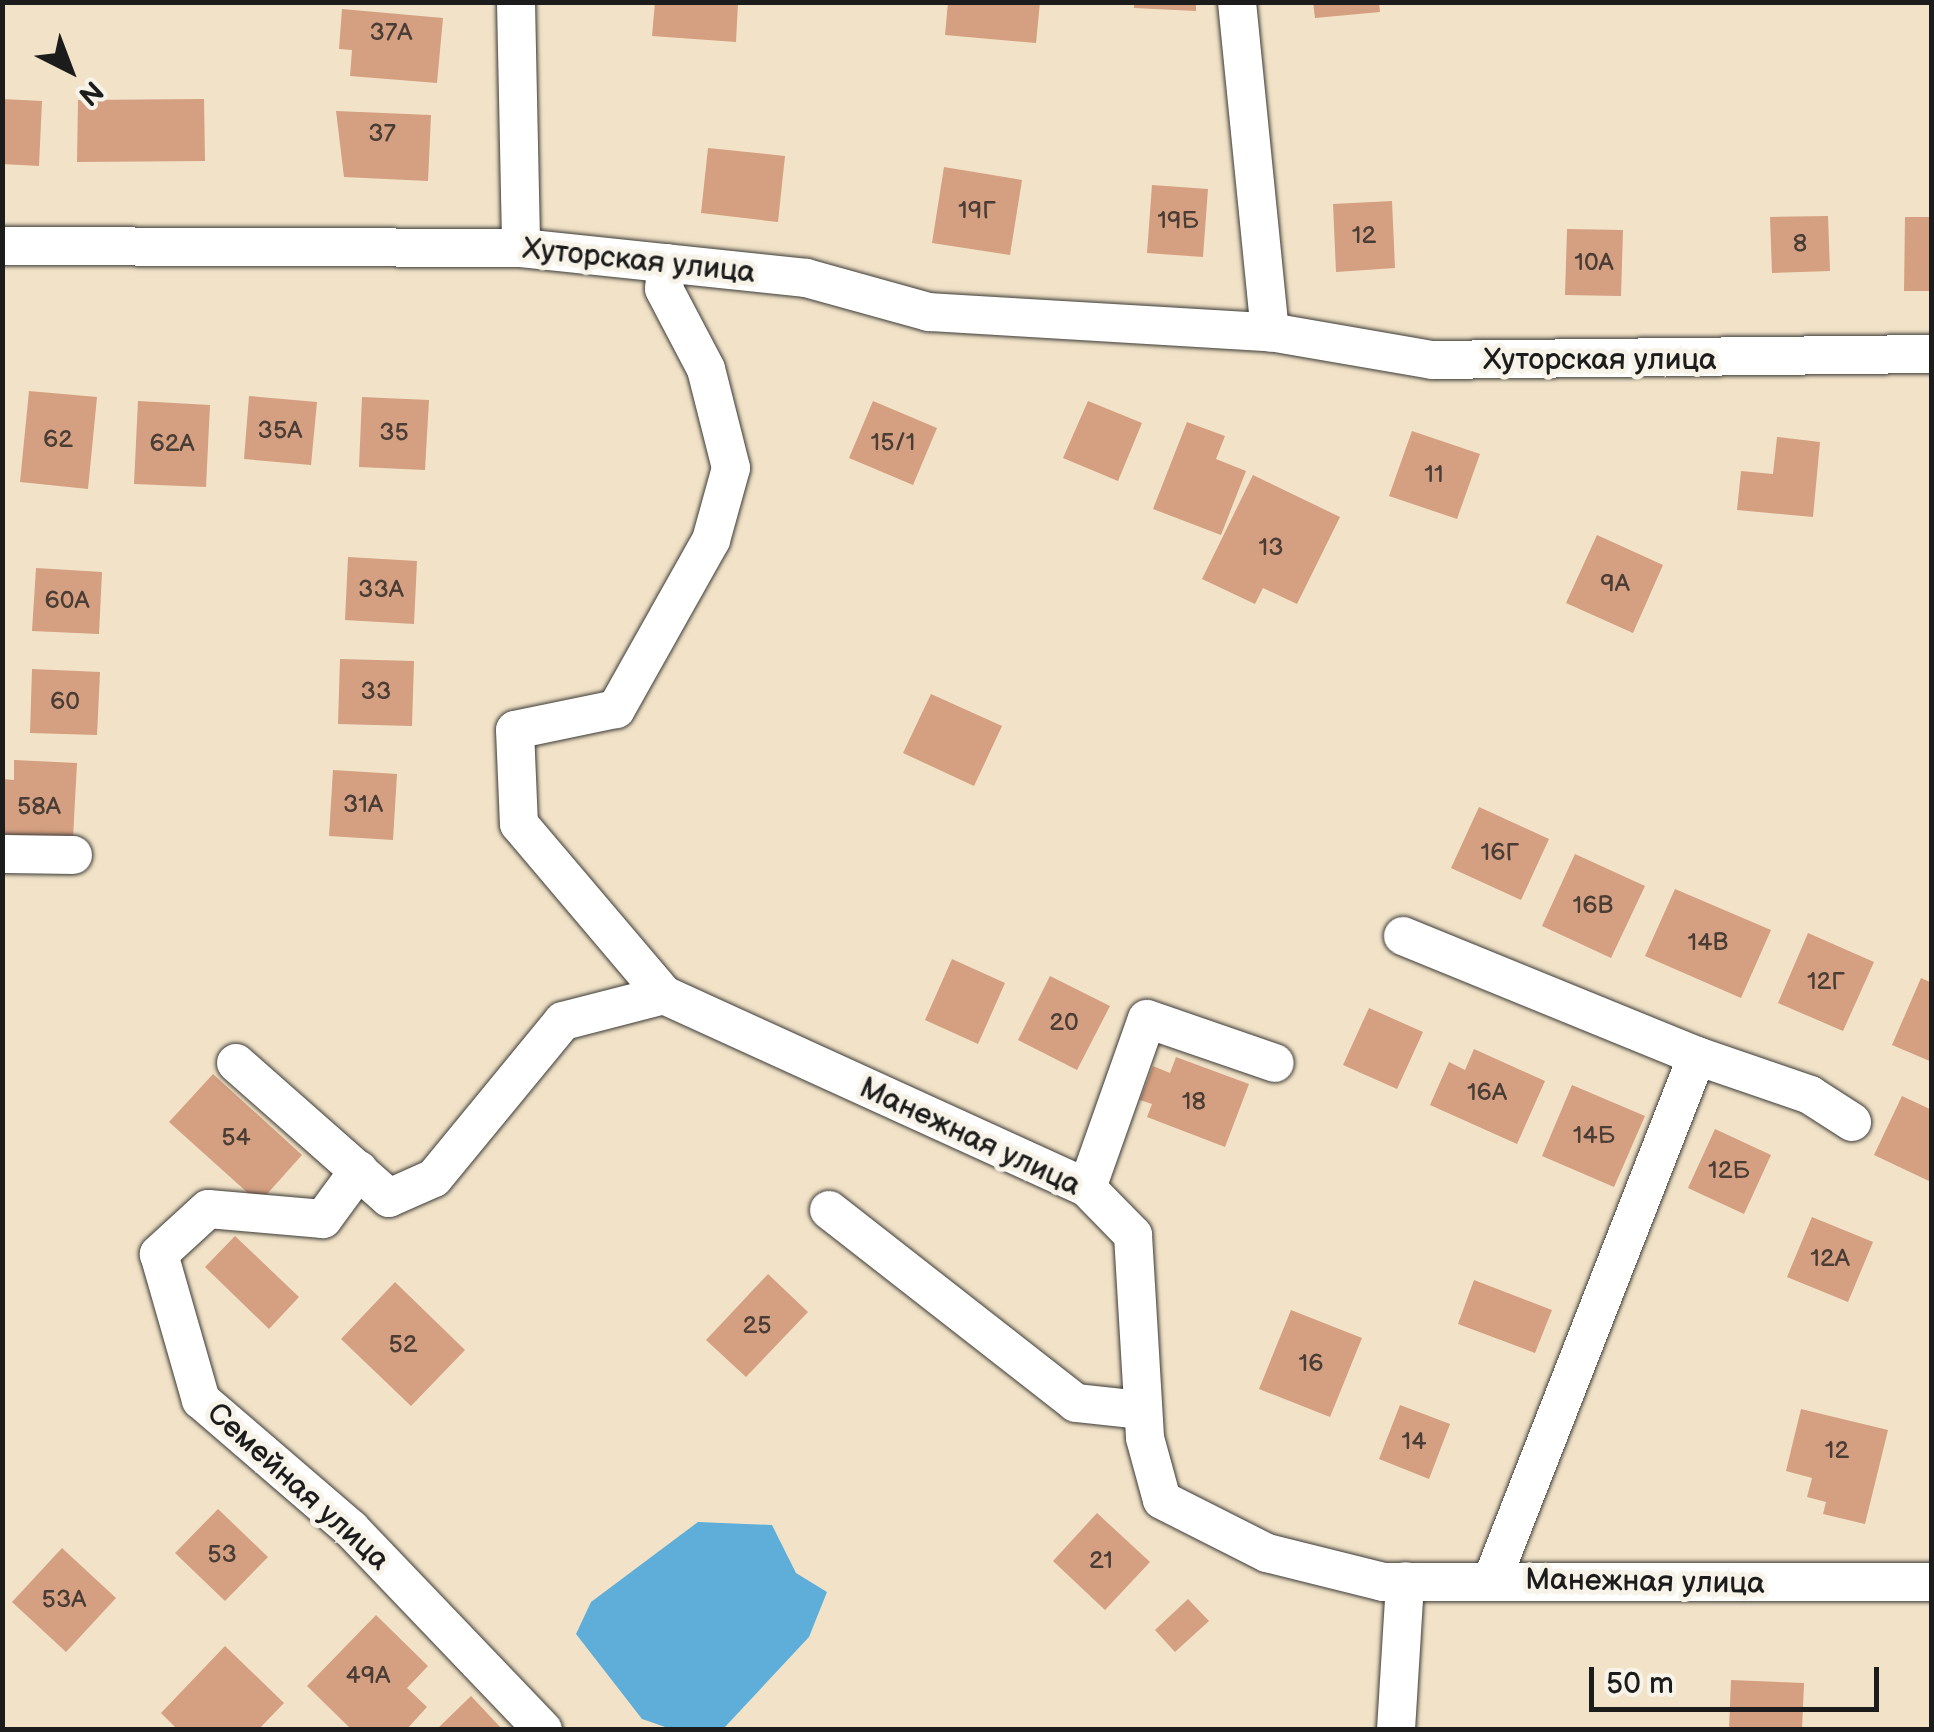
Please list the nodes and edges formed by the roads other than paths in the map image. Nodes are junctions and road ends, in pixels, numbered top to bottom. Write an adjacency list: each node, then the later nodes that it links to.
1 (516, 2): 4 (street)
2 (1237, 2): 6 (street)
3 (2, 246): 4 (street, Хуторская улица)
4 (522, 248): 5 (street, Хуторская улица)
5 (666, 263): 6 (street, Хуторская улица); 11 (street, Манежная улица)
6 (1270, 332): 7 (street, Хуторская улица)
7 (1932, 354)
8 (2, 854): 9 (street)
9 (73, 855)
10 (1403, 936): 12 (street)
11 (664, 995): 16 (street); 17 (street, Манежная улица)
12 (1697, 1056): 15 (street); 20 (street)
13 (236, 1063): 16 (street)
14 (1275, 1063): 17 (street)
15 (1852, 1122)
16 (358, 1170): 23 (street, Семейная улица)
17 (1087, 1188): 19 (street, Манежная улица)
18 (829, 1210): 19 (street)
19 (1142, 1410): 21 (street, Манежная улица)
20 (1492, 1580): 21 (street, Манежная улица); 22 (street, Манежная улица)
21 (1405, 1581): 24 (street)
22 (1932, 1582)
23 (543, 1730)
24 (1396, 1730)

